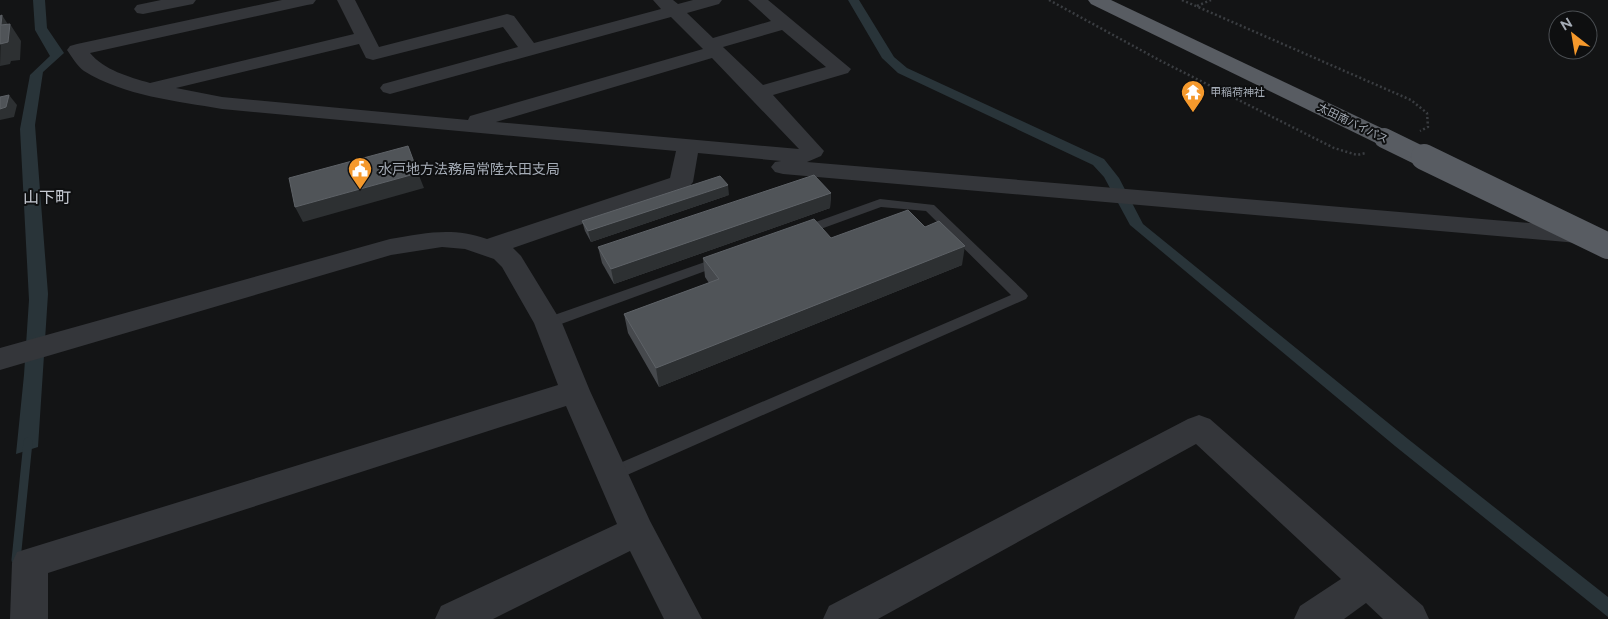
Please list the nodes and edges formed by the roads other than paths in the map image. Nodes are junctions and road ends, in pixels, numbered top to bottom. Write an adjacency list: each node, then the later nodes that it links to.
1 (187, 0): 9 (street)
2 (308, 0): 14 (street)
3 (346, 0): 11 (street)
4 (713, 0): 8 (street)
5 (757, 0): 10 (street)
6 (1097, 0): 19 (highway, 太田南バイパス)
7 (1126, 0): 19 (highway, 太田南バイパス)
8 (668, 5): 12 (street); 13 (street)
9 (143, 9)
10 (786, 23): 12 (street); 16 (street)
11 (369, 45): 13 (street); 14 (street); 15 (street)
12 (713, 48): 16 (street); 18 (street)
13 (530, 50): 15 (street)
14 (149, 88): 17 (street)
15 (390, 88): 17 (street)
16 (759, 93): 20 (street)
17 (406, 121): 18 (street)
18 (476, 128): 20 (street)
19 (1392, 133): 21 (highway, 太田南バイパス); 24 (highway, 太田南バイパス, bridge)
20 (687, 153): 23 (street); 25 (street)
21 (1608, 226)
22 (787, 236): 30 (lane)
23 (1608, 238)
24 (1608, 246)
25 (488, 248): 27 (street); 28 (street)
26 (732, 256): 27 (lane)
27 (548, 323): 29 (street)
28 (6, 357)
29 (575, 391): 30 (street); 33 (street)
30 (612, 474): 31 (street)
31 (637, 531): 34 (street); 35 (street)
32 (1368, 581): 36 (street); 37 (street); 38 (street)
33 (29, 619)
34 (454, 619)
35 (683, 619)
36 (842, 619)
37 (1313, 619)
38 (1410, 619)

